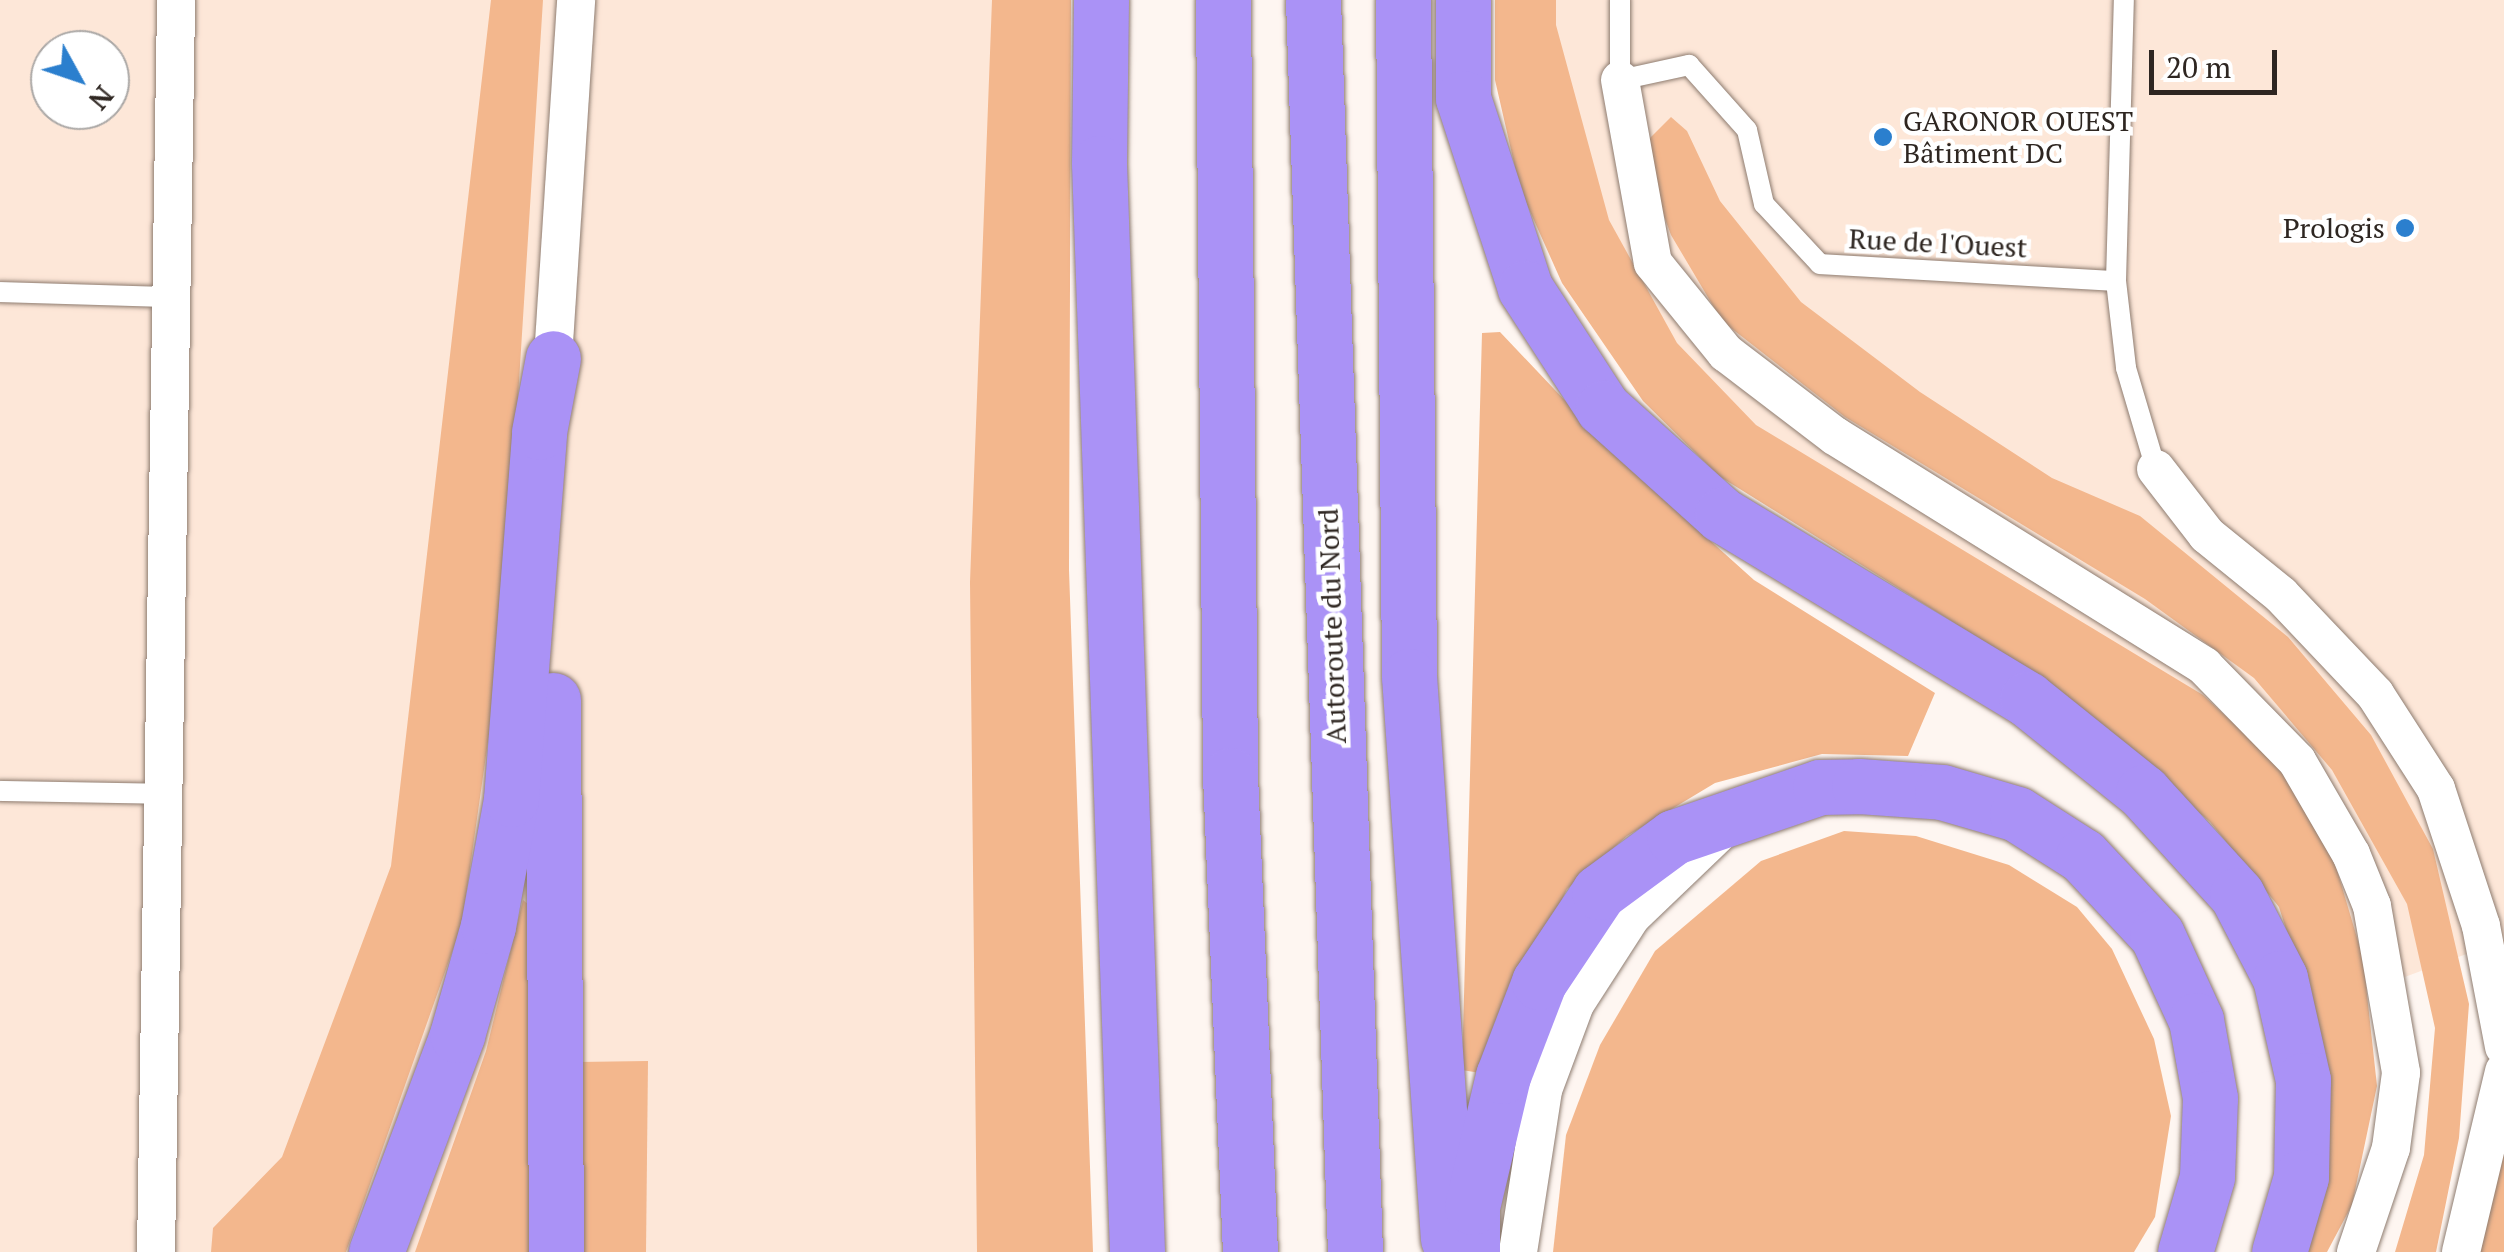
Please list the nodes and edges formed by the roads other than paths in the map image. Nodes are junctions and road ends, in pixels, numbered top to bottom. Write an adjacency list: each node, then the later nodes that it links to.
1 (176, 0): 13 (street)
2 (576, 0): 14 (street)
3 (1100, 0): 24 (highway)
4 (1223, 0): 25 (highway)
5 (1313, 0): 26 (highway, Autoroute du Nord)
6 (1403, 0): 27 (highway)
7 (1463, 0): 31 (highway)
8 (1620, 0): 10 (lane)
9 (2124, 0): 11 (lane)
10 (1620, 80): 11 (lane, Rue de l'Ouest); 32 (street)
11 (2116, 281): 15 (lane)
12 (0, 292): 13 (lane)
13 (173, 297): 17 (street)
14 (553, 358): 22 (highway); 23 (highway)
15 (2156, 469): 19 (street)
16 (0, 791): 17 (lane)
17 (164, 794): 21 (street)
18 (1732, 821): 28 (highway); 29 (street); 30 (highway)
19 (2504, 1047)
20 (2504, 1071): 33 (street)
21 (156, 1252)
22 (376, 1252)
23 (556, 1252)
24 (1137, 1252)
25 (1250, 1252)
26 (1356, 1252)
27 (1450, 1252)
28 (1472, 1252)
29 (1518, 1252)
30 (2185, 1252)
31 (2279, 1252)
32 (2356, 1252)
33 (2461, 1252)

